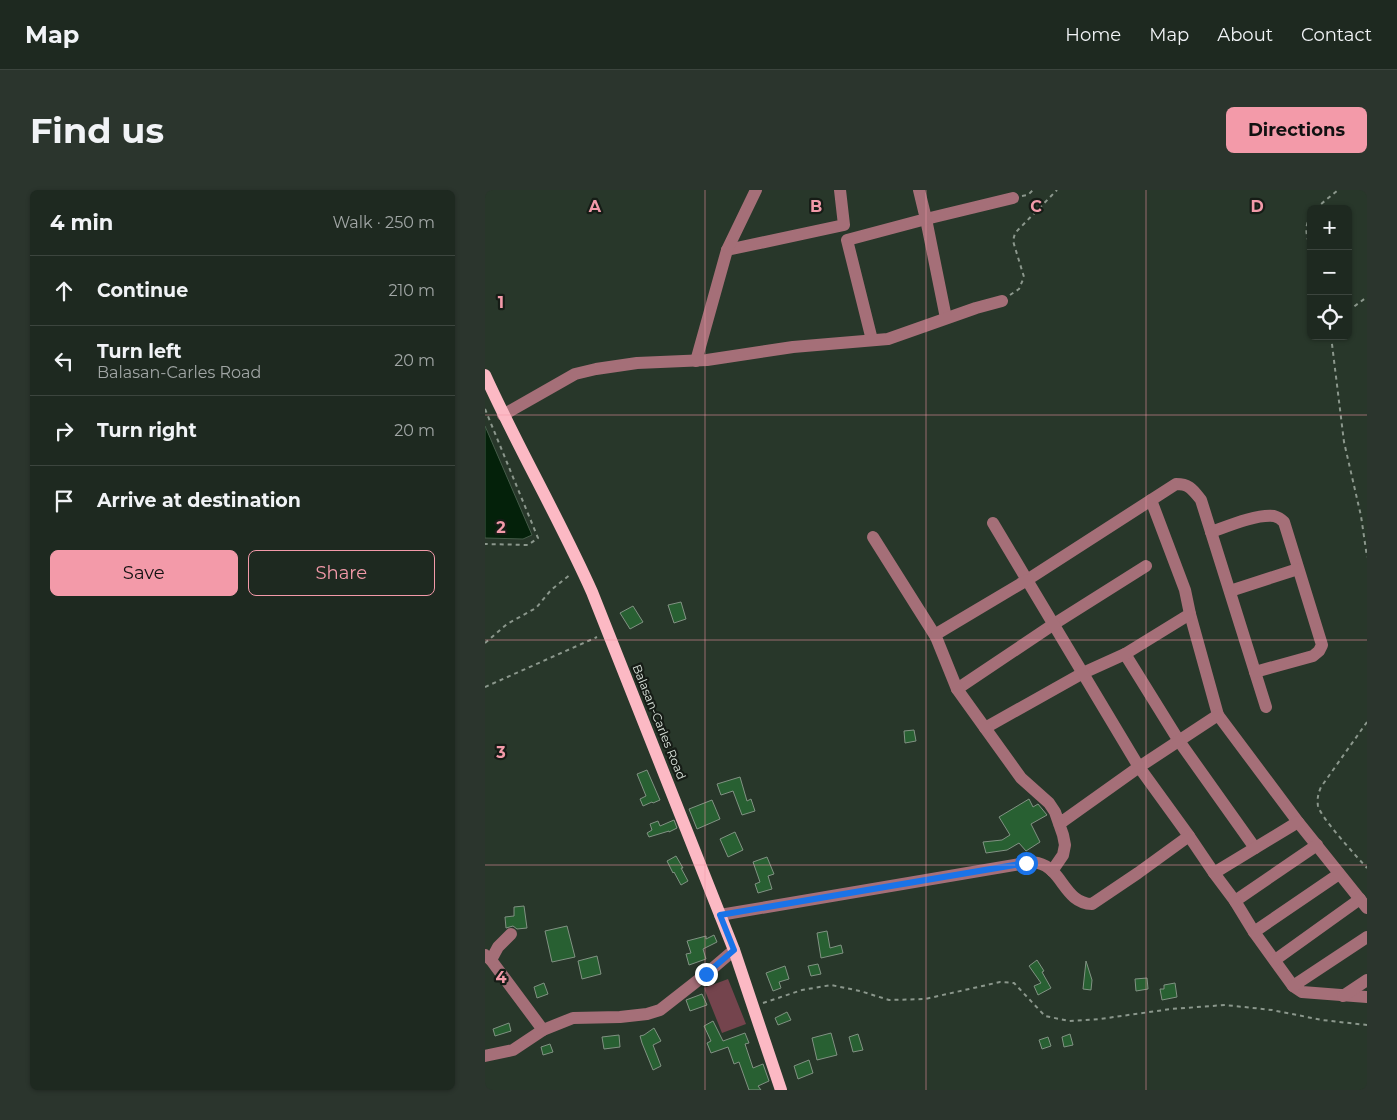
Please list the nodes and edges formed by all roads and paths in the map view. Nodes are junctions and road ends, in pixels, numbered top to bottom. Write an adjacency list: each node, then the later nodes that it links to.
1 (756, 190): 11 (street)
2 (840, 190): 9 (street)
3 (919, 190): 8 (street)
4 (1057, 190): 13 (path)
5 (1338, 190): 7 (path)
6 (1013, 198): 8 (street)
7 (1320, 205)
8 (926, 219): 10 (street); 15 (street)
9 (843, 225): 10 (street); 11 (street)
10 (847, 240): 16 (street)
11 (727, 250): 18 (street)
12 (1367, 297): 14 (path)
13 (1002, 301): 15 (street)
14 (1352, 308)
15 (946, 318): 16 (street)
16 (871, 340): 18 (street)
17 (1331, 340): 27 (path)
18 (696, 361): 21 (street)
19 (485, 375): 21 (main road, Balasan-Carles Road)
20 (485, 409): 26 (path)
21 (503, 414): 28 (main road, Balasan-Carles Road)
22 (1151, 500): 24 (street); 31 (street); 33 (street)
23 (993, 523): 31 (street)
24 (1211, 532): 30 (street); 32 (street)
25 (873, 537): 36 (street)
26 (485, 544)
27 (1367, 557)
28 (580, 566): 35 (main road, Balasan-Carles Road); 37 (path)
29 (1146, 566): 34 (street)
30 (1298, 569): 32 (street); 39 (street)
31 (1027, 580): 34 (street); 36 (street)
32 (1230, 591): 39 (street)
33 (1190, 614): 38 (street); 44 (street)
34 (1054, 624): 40 (street); 42 (street)
35 (608, 632): 41 (path); 60 (main road, Balasan-Carles Road)
36 (936, 637): 42 (street)
37 (485, 643)
38 (1125, 654): 40 (street); 47 (street)
39 (1255, 672): 43 (street)
40 (1083, 673): 46 (street); 48 (street)
41 (485, 686)
42 (957, 689): 46 (street)
43 (1266, 707)
44 (1218, 715): 47 (street); 49 (street)
45 (1367, 722): 54 (path)
46 (985, 728): 50 (street)
47 (1179, 741): 48 (street); 53 (street)
48 (1139, 766): 50 (street); 51 (street)
49 (1298, 822): 52 (street); 53 (street)
50 (1059, 824): 55 (street)
51 (1189, 836): 55 (street); 56 (street)
52 (1317, 845): 57 (street); 58 (street)
53 (1255, 848): 56 (street)
54 (1367, 868)
55 (1052, 870): 60 (street)
56 (1214, 873): 58 (street)
57 (1339, 874): 59 (street); 61 (street)
58 (1235, 900): 61 (street)
59 (1363, 904): 66 (street)
60 (720, 915): 64 (main road, Balasan-Carles Road)
61 (1254, 932): 66 (street)
62 (511, 934): 65 (street)
63 (1367, 937): 68 (street)
64 (734, 950): 71 (main road, Balasan-Carles Road); 73 (street)
65 (488, 958): 73 (street)
66 (1275, 960): 68 (street)
67 (1367, 980): 69 (street)
68 (1293, 986): 69 (street)
69 (1343, 996): 70 (street)
70 (1367, 997)
71 (754, 1006): 72 (path); 75 (main road, Balasan-Carles Road)
72 (1367, 1025)
73 (543, 1030): 74 (street)
74 (485, 1056)
75 (781, 1090)

